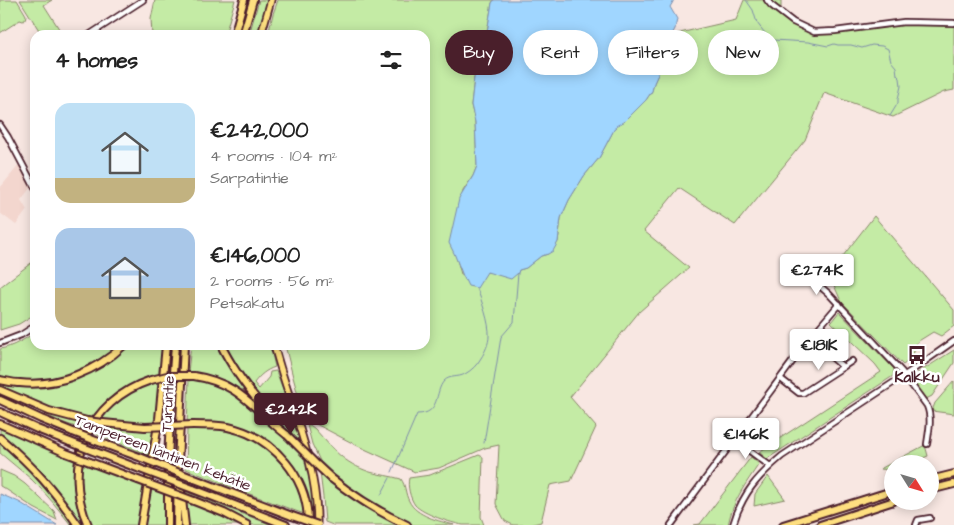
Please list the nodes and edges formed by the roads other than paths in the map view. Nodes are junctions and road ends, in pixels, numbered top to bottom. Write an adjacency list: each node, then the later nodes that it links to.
1 (143, 0): 7 (street)
2 (244, 0): 8 (highway)
3 (253, 0): 9 (highway)
4 (271, 0): 10 (main road)
5 (767, 0): 6 (street)
6 (954, 22)
7 (97, 30)
8 (235, 30)
9 (244, 30)
10 (262, 30)
11 (0, 125): 12 (street)
12 (30, 179)
13 (806, 274): 14 (street)
14 (838, 304): 16 (street); 27 (street)
15 (30, 329): 18 (street)
16 (810, 338): 26 (street); 28 (street)
17 (954, 341): 27 (street)
18 (0, 344)
19 (118, 350): 29 (highway)
20 (166, 350): 50 (highway)
21 (175, 350): 51 (highway, Turuntie)
22 (184, 350): 38 (highway, Turuntie)
23 (223, 350): 34 (highway)
24 (276, 350): 57 (main road)
25 (852, 361): 26 (street)
26 (843, 367): 28 (street)
27 (905, 375): 37 (street); 39 (street)
28 (780, 379): 36 (street)
29 (0, 380)
30 (0, 390): 56 (highway, bridge)
31 (0, 400): 57 (highway, Tampereen läntinen kehätie, bridge)
32 (0, 412): 55 (highway, Tampereen läntinen kehätie, bridge)
33 (0, 424): 54 (highway, bridge)
34 (286, 435): 49 (highway, bridge); 58 (highway, bridge)
35 (0, 438): 48 (highway)
36 (735, 440): 39 (street); 59 (street)
37 (927, 444)
38 (178, 462): 52 (highway, Turuntie); 53 (highway)
39 (770, 466): 47 (street)
40 (954, 474): 41 (highway)
41 (939, 478)
42 (954, 484): 43 (highway)
43 (939, 488)
44 (884, 493): 60 (highway)
45 (884, 504): 61 (highway)
46 (930, 518): 62 (street)
47 (734, 523)
48 (78, 525)
49 (88, 525)
50 (141, 525)
51 (168, 525)
52 (177, 525)
53 (185, 525)
54 (247, 525)
55 (286, 525)
56 (308, 525)
57 (318, 525)
58 (407, 525)
59 (671, 525)
60 (783, 525)
61 (820, 525)
62 (916, 525)

